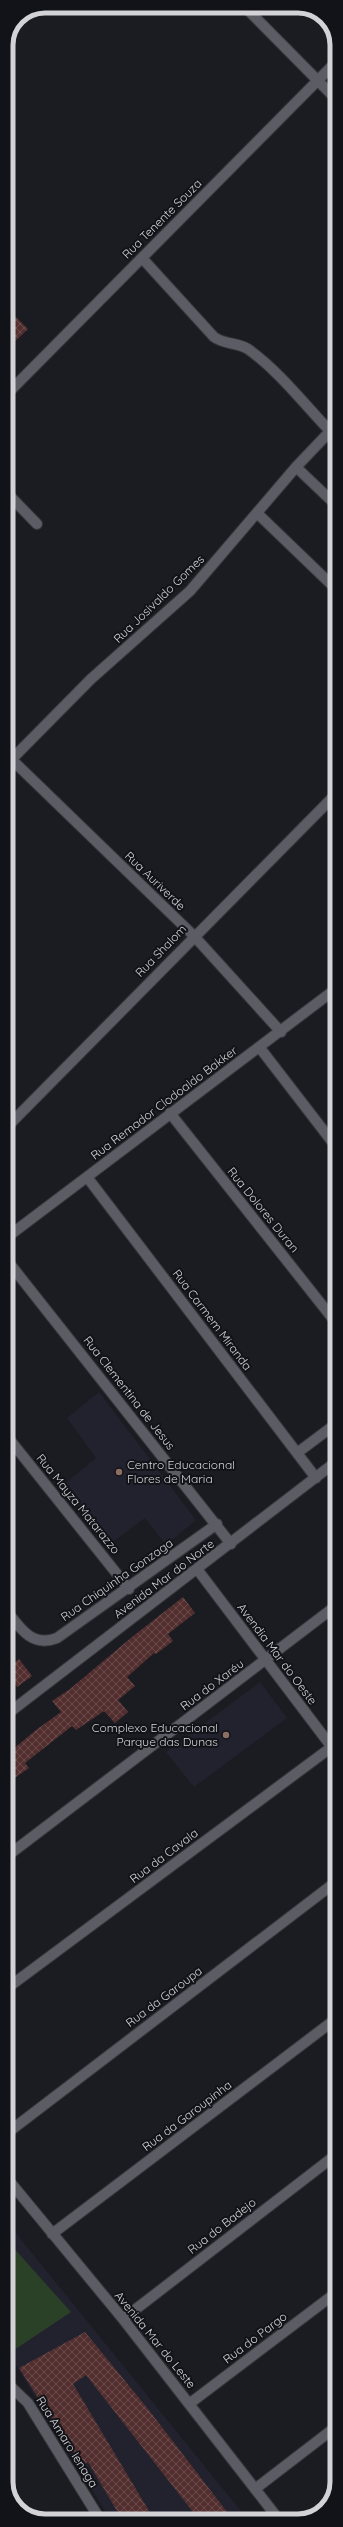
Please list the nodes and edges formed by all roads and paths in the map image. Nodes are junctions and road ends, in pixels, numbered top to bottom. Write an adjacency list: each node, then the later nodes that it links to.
1 (251, 13): 3 (street)
2 (330, 69): 3 (street, Rua Tenente Souza)
3 (318, 81): 4 (street); 5 (street, Rua Tenente Souza)
4 (330, 93)
5 (142, 258): 6 (street, Rua Tenente Souza); 7 (street)
6 (13, 388)
7 (330, 424)
8 (330, 432): 9 (street, Rua Josivaldo Gomes)
9 (296, 467): 11 (street); 12 (street, Rua Josivaldo Gomes)
10 (13, 499): 13 (street)
11 (330, 499)
12 (257, 512): 14 (street); 15 (street, Rua Josivaldo Gomes)
13 (37, 524)
14 (330, 583)
15 (13, 754)
16 (13, 764): 18 (street, Rua Auriverde)
17 (330, 800): 18 (street, Rua Shalom)
18 (194, 936): 20 (street, Rua Auriverde); 23 (street, Rua Shalom)
19 (330, 994): 20 (street, Rua Remador Clodoaldo Bakker)
20 (281, 1032): 21 (street, Rua Remador Clodoaldo Bakker)
21 (260, 1048): 22 (street, Rua Remador Clodoaldo Bakker); 24 (street)
22 (170, 1114): 25 (street, Rua Remador Clodoaldo Bakker); 28 (street, Rua Dolores Duran)
23 (13, 1121)
24 (330, 1139)
25 (87, 1178): 26 (street, Rua Remador Clodoaldo Bakker); 31 (street, Rua Carmem Miranda)
26 (13, 1233)
27 (13, 1268): 34 (street, Rua Clementina de Jesus)
28 (330, 1315)
29 (330, 1428): 31 (street)
30 (13, 1444): 37 (street, Rua Mayza Matarazzo)
31 (297, 1453): 33 (street, Rua Carmem Miranda)
32 (330, 1467): 33 (street, Avenida Mar do Norte)
33 (316, 1478): 35 (street, Avenida Mar do Norte)
34 (217, 1524): 35 (street, Rua Clementina de Jesus); 37 (street, Rua Chiquinha Gonzaga)
35 (231, 1544): 36 (street, Avenida Mar do Norte)
36 (197, 1569): 42 (street, Avendia Mar do Oeste); 43 (street, Avenida Mar do Norte)
37 (129, 1589): 41 (street, Rua Chiquinha Gonzaga)
38 (330, 1611): 42 (street, Rua do Xaréu)
39 (13, 1618): 41 (street)
40 (13, 1625): 41 (street)
41 (20, 1627)
42 (266, 1660): 44 (street, Avendia Mar do Oeste); 46 (street, Rua do Xaréu)
43 (13, 1711)
44 (330, 1742)
45 (330, 1752): 48 (street, Rua da Cavala)
46 (13, 1852)
47 (330, 1886): 50 (street, Rua da Garoupa)
48 (13, 1984)
49 (330, 2023): 53 (street, Rua da Garoupinha)
50 (13, 2129)
51 (330, 2159): 55 (street, Rua do Badejo)
52 (13, 2186): 53 (street, Avenida Mar do Leste)
53 (52, 2234): 55 (street, Avenida Mar do Leste)
54 (330, 2297): 57 (street, Rua do Pargo)
55 (123, 2319): 57 (street, Avenida Mar do Leste)
56 (13, 2389): 60 (street, Rua Amaro Ienaga)
57 (189, 2404): 59 (street, Avenida Mar do Leste)
58 (330, 2431): 59 (street)
59 (255, 2489): 61 (street, Avenida Mar do Leste)
60 (96, 2514)
61 (275, 2514)

